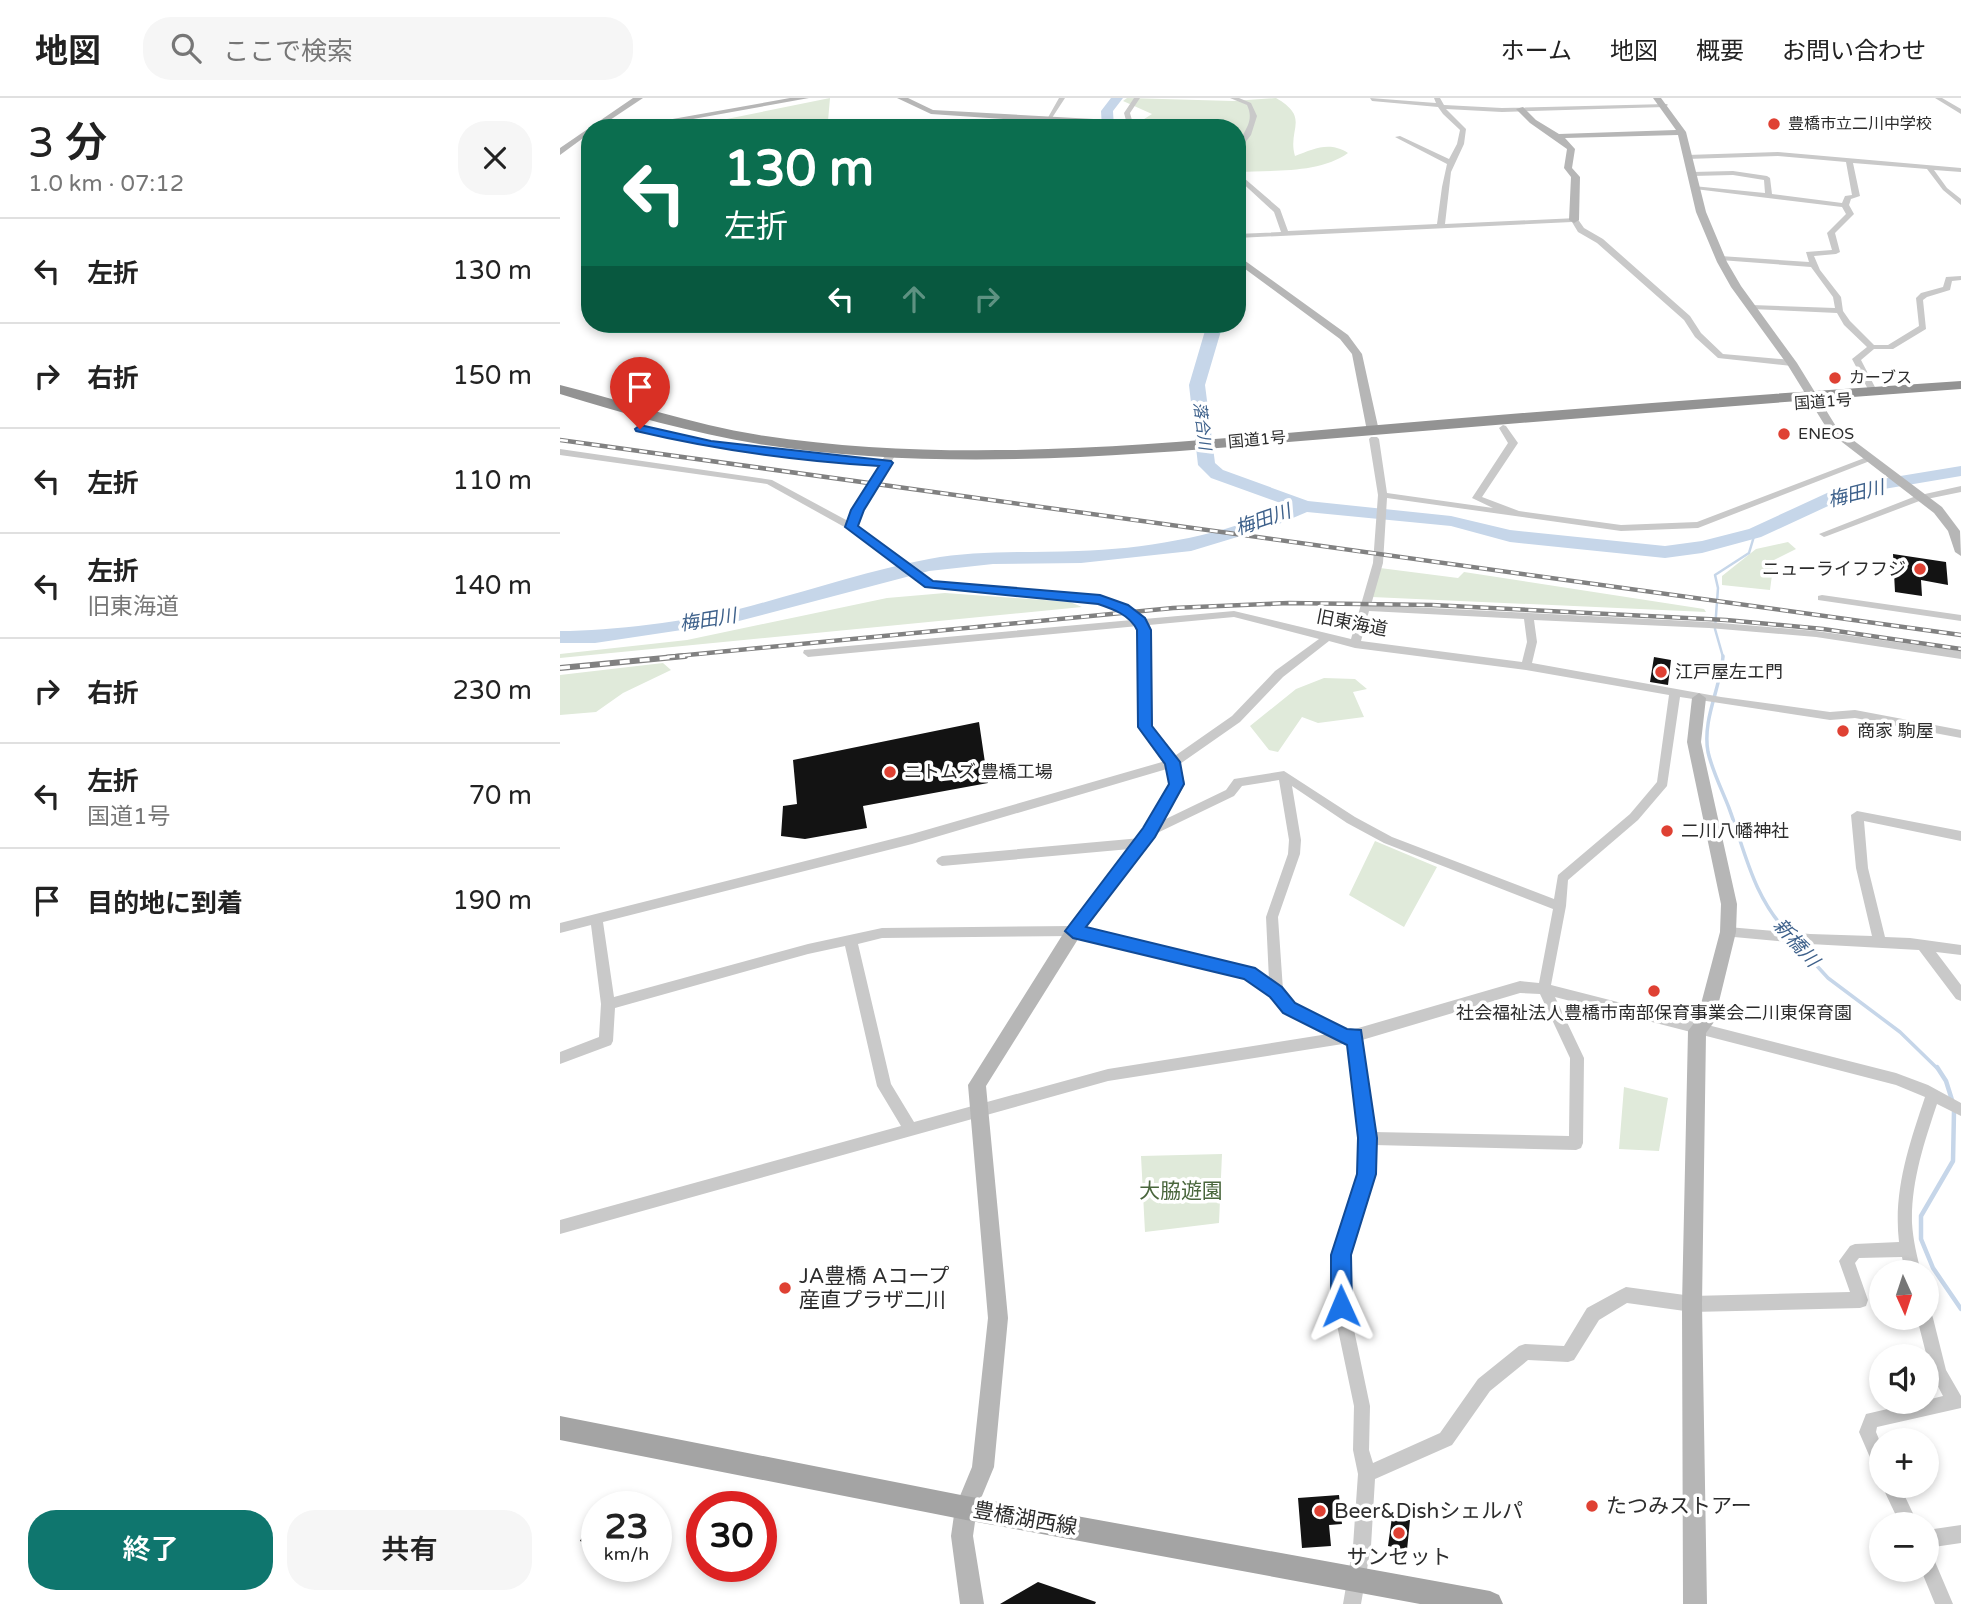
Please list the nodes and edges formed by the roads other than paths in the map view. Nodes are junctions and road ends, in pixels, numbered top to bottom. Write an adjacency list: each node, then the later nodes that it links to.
1 (639, 98): 15 (street)
2 (805, 98): 16 (street)
3 (901, 98): 17 (street)
4 (1062, 98): 18 (street)
5 (1138, 98): 19 (street)
6 (1233, 98): 24 (street)
7 (1437, 98): 12 (street)
8 (1657, 98): 11 (street)
9 (1938, 98): 14 (street)
10 (1372, 99): 12 (street)
11 (1665, 105): 13 (street); 20 (street)
12 (1442, 106): 13 (street); 28 (street)
13 (1520, 109): 21 (street)
14 (1961, 112)
15 (607, 119)
16 (680, 119)
17 (1033, 119)
18 (1049, 119)
19 (1128, 119)
20 (1682, 132): 21 (street); 26 (street)
21 (1560, 136): 37 (street)
22 (581, 137): 25 (street)
23 (1398, 137): 28 (street)
24 (1246, 141)
25 (560, 152)
26 (1687, 157): 27 (street); 31 (street)
27 (1849, 162): 29 (street); 36 (street)
28 (1451, 163): 38 (street)
29 (1929, 166): 30 (street); 35 (street)
30 (1961, 170)
31 (1692, 174): 33 (street); 34 (street)
32 (1246, 182): 39 (street)
33 (1695, 187): 34 (street); 41 (street)
34 (1769, 194): 36 (street)
35 (1961, 203)
36 (1845, 205): 43 (street)
37 (1574, 220): 38 (street); 48 (street)
38 (1441, 225): 39 (street)
39 (1284, 233): 40 (street)
40 (1246, 235)
41 (1720, 258): 43 (street); 45 (street)
42 (1246, 265): 56 (street)
43 (1812, 265): 46 (street)
44 (1961, 278): 47 (street)
45 (1751, 307): 46 (street); 48 (street)
46 (1839, 311): 47 (street)
47 (1872, 347): 51 (street)
48 (1792, 363): 53 (street)
49 (1961, 385): 51 (highway, 国道1号)
50 (560, 389): 58 (highway, 国道1号)
51 (1873, 391): 53 (highway, 国道1号)
52 (1961, 392): 53 (highway, 国道1号)
53 (1814, 399): 55 (highway, 国道1号); 56 (highway, 国道1号); 59 (street)
54 (560, 404): 58 (highway, 国道1号)
55 (1503, 428): 56 (highway, 国道1号); 64 (street)
56 (1373, 435): 58 (highway, 国道1号); 63 (street)
57 (560, 452): 60 (street)
58 (889, 458): 65 (street)
59 (1874, 461): 62 (street); 64 (street)
60 (769, 482): 65 (street)
61 (1961, 489): 62 (street)
62 (1917, 495): 66 (street); 67 (street)
63 (1382, 496): 64 (street); 69 (street)
64 (1517, 514)
65 (851, 527): 72 (street)
66 (1824, 534)
67 (1961, 552)
68 (1822, 598): 71 (street)
69 (1367, 608): 70 (street); 74 (street)
70 (1529, 618): 76 (street); 77 (street)
71 (1961, 618)
72 (1140, 621): 73 (street, 旧東海道); 75 (street, 旧東海道); 82 (street)
73 (1328, 637): 74 (street, 旧東海道); 82 (street)
74 (1355, 644): 77 (street, 旧東海道)
75 (808, 653)
76 (1961, 655)
77 (1526, 666): 78 (street, 旧東海道)
78 (1675, 693): 79 (street, 旧東海道); 87 (street)
79 (1703, 699): 80 (street, 旧東海道); 91 (street)
80 (1721, 701): 81 (street, 旧東海道)
81 (1961, 733)
82 (1173, 762): 85 (street); 88 (street)
83 (1283, 775): 85 (street); 87 (street); 97 (street)
84 (1961, 836): 93 (street)
85 (1145, 838): 86 (street); 90 (street)
86 (942, 861)
87 (1560, 906): 96 (street)
88 (596, 918): 89 (street); 99 (street)
89 (560, 928)
90 (1073, 931): 92 (street); 97 (street); 104 (street)
91 (1728, 932): 93 (street); 100 (street)
92 (850, 939): 99 (street); 106 (street)
93 (1880, 942): 94 (street)
94 (1924, 946): 95 (street); 98 (street)
95 (1961, 950)
96 (1544, 989): 100 (street); 101 (street); 107 (street)
97 (1276, 992): 101 (street)
98 (1961, 995)
99 (608, 1004): 102 (street)
100 (1699, 1028): 103 (street); 111 (street)
101 (1351, 1037): 104 (street); 107 (street)
102 (560, 1058)
103 (1935, 1097): 105 (street); 109 (street)
104 (978, 1109): 106 (street); 117 (street)
105 (1961, 1110)
106 (910, 1128): 108 (street)
107 (1367, 1138): 116 (street)
108 (560, 1227)
109 (1906, 1248): 110 (street); 111 (street)
110 (1910, 1260)
111 (1692, 1304): 116 (street); 125 (street)
112 (1928, 1330): 113 (street)
113 (1958, 1407): 115 (street)
114 (560, 1427): 117 (main road, 豊橋湖西線)
115 (1869, 1437)
116 (1367, 1474): 120 (street)
117 (967, 1508): 120 (main road, 豊橋湖西線); 122 (street)
118 (1961, 1534): 119 (street)
119 (1939, 1537)
120 (1358, 1579): 123 (street); 124 (main road, 豊橋湖西線)
121 (1935, 1582): 126 (street)
122 (972, 1604)
123 (1352, 1604)
124 (1490, 1604)
125 (1695, 1604)
126 (1944, 1604)

